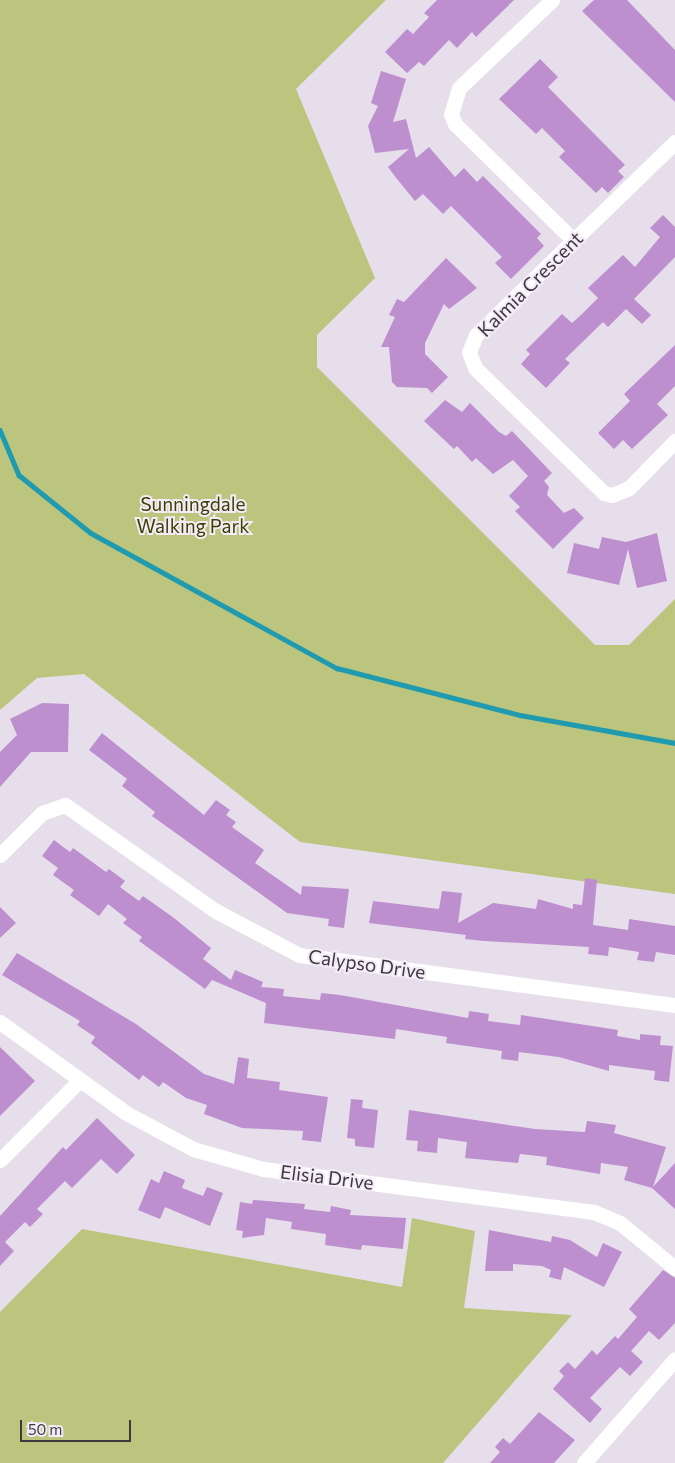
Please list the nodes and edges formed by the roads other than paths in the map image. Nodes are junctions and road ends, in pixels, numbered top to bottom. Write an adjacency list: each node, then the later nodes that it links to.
1 (552, 0): 3 (street)
2 (675, 142): 3 (street, Kalmia Crescent)
3 (573, 240): 4 (street, Kalmia Crescent)
4 (675, 441)
5 (0, 855): 6 (street, Calypso Drive)
6 (675, 1005)
7 (0, 1022): 8 (street, Elisia Drive)
8 (79, 1081): 9 (street); 10 (street, Elisia Drive)
9 (0, 1160)
10 (675, 1268)
11 (675, 1359): 12 (street)
12 (584, 1463)

